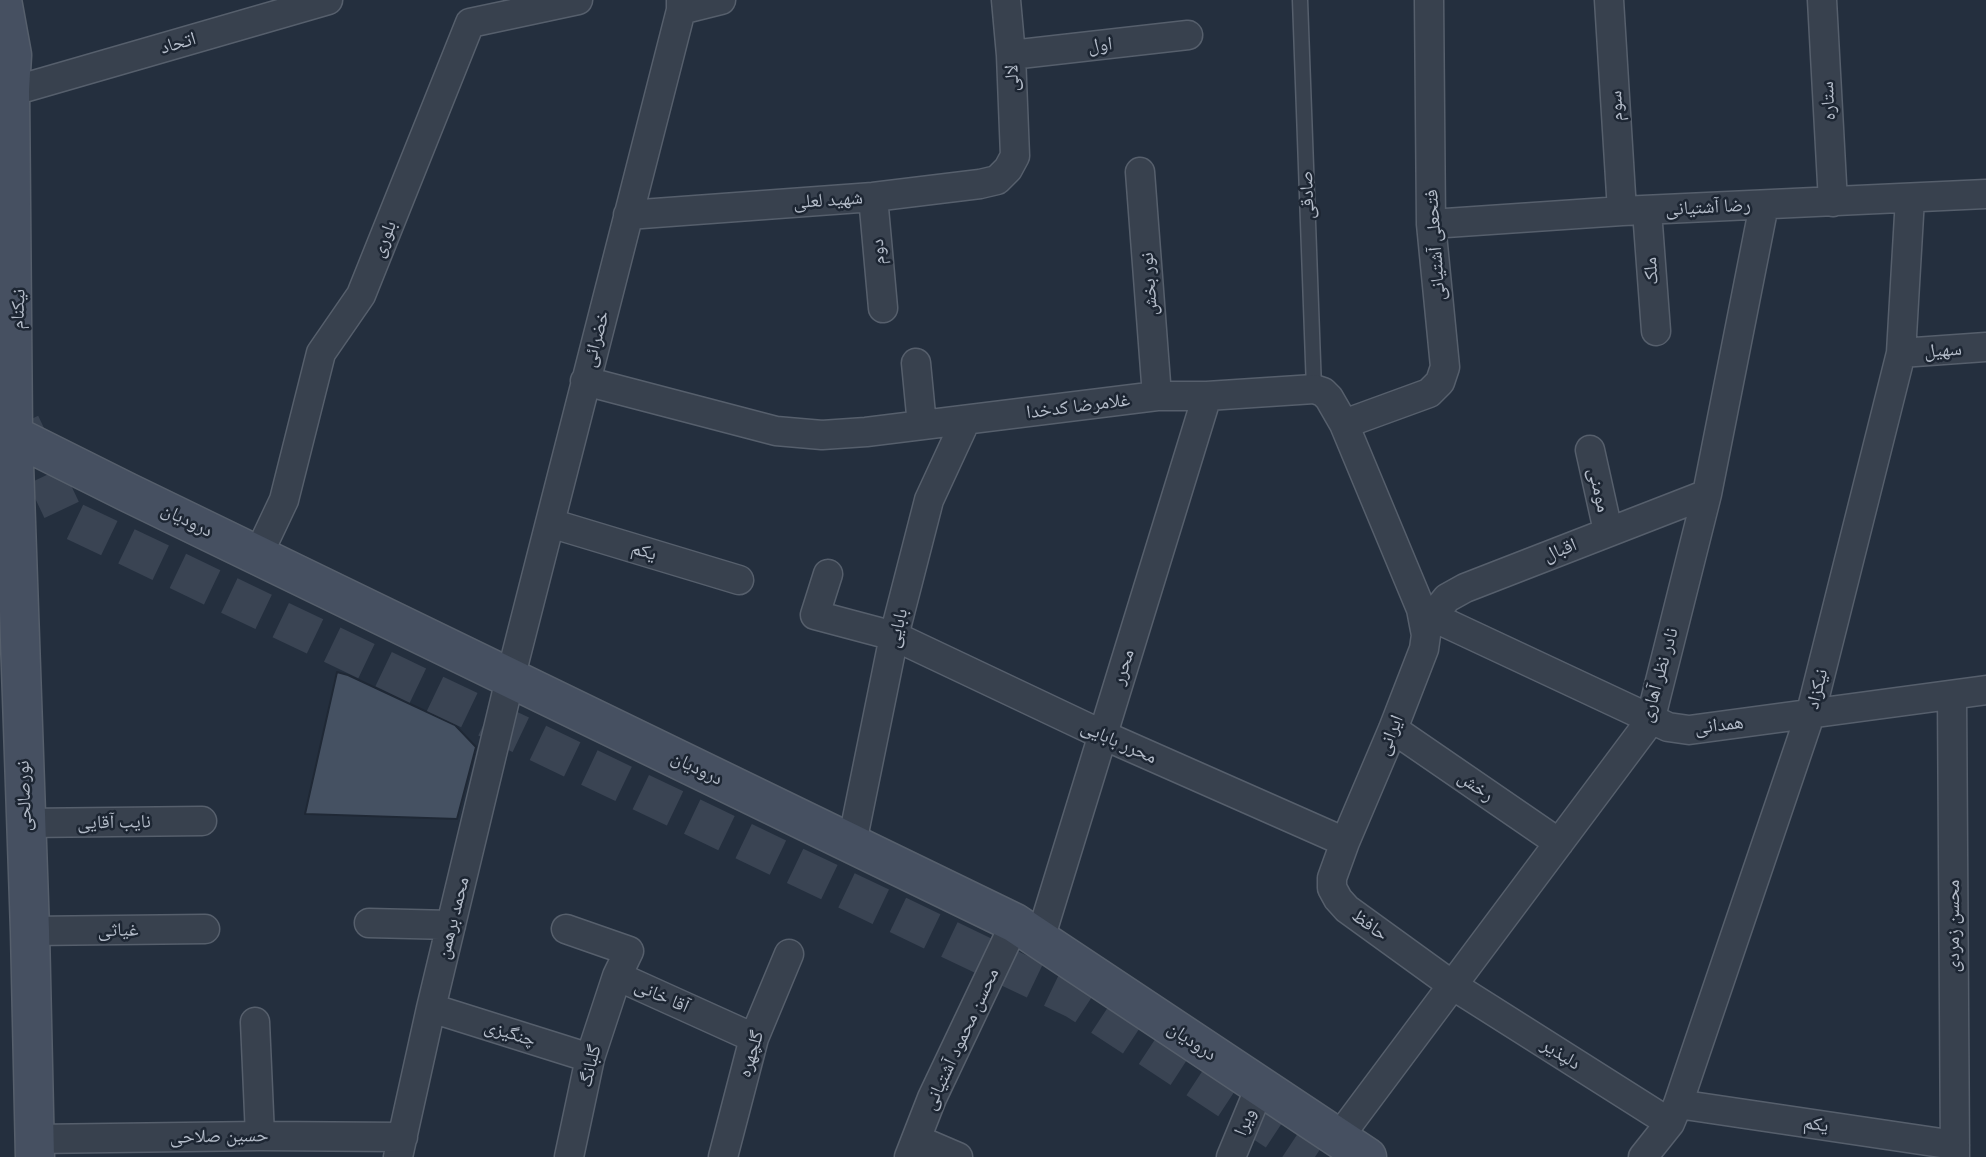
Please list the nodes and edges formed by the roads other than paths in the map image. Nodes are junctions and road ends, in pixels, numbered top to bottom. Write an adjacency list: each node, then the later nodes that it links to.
1 (2, 0): 37 (main road, نیکنام)
2 (19, 0): 14 (main road, نیکنام)
3 (328, 0): 14 (street, اتحاد)
4 (579, 0): 42 (street, بلوری)
5 (721, 0): 11 (street)
6 (1006, 0): 13 (street, لالی)
7 (1300, 0): 31 (lane, صادقی)
8 (1429, 0): 24 (street, فتحعلی آشتیانی)
9 (1609, 0): 22 (street, سوم)
10 (1822, 0): 20 (street, ستاره)
11 (681, 5): 23 (street, خضرائی)
12 (1188, 35): 13 (street, اول)
13 (1012, 55): 15 (street, لالی)
14 (27, 87): 37 (main road, نیکنام)
15 (1015, 156): 18 (street, شهید لعلی)
16 (1140, 173): 32 (street, نور بخش)
17 (1986, 194): 19 (street, رضا آشتیانی)
18 (873, 197): 23 (street, شهید لعلی); 25 (street, دوم)
19 (1910, 198): 20 (street, رضا آشتیانی); 28 (street, نیکزاد)
20 (1833, 202): 21 (street, رضا آشتیانی)
21 (1763, 205): 22 (street, رضا آشتیانی); 39 (street, نادر نظر آهاری)
22 (1634, 211): 24 (street, رضا آشتیانی); 26 (street, ملک)
23 (628, 215): 30 (street, خضرائی)
24 (1431, 224): 35 (street, فتحعلی آشتیانی)
25 (883, 308)
26 (1656, 331)
27 (1986, 347): 28 (street, سهیل)
28 (1900, 352): 50 (street, نیکزاد)
29 (916, 363): 36 (street)
30 (585, 381): 36 (street, غلامرضا کدخدا); 40 (street, خضرائی)
31 (1314, 389): 33 (street, غلامرضا کدخدا); 35 (street)
32 (1157, 396): 33 (street, غلامرضا کدخدا); 34 (street, غلامرضا کدخدا)
33 (1207, 396): 53 (street, محرر)
34 (966, 420): 36 (street, غلامرضا کدخدا); 46 (street, بابایی)
35 (1344, 424): 45 (street)
36 (922, 425)
37 (7, 430): 42 (main road, درودیان); 54 (main road, نورصالحی)
38 (1590, 450): 41 (street, مومنی)
39 (1707, 495): 41 (street, اقبال); 51 (street, نادر نظر آهاری)
40 (550, 523): 44 (street, یکم); 47 (street, خضرائی)
41 (1608, 531): 45 (street, اقبال)
42 (258, 555): 47 (main road, درودیان)
43 (828, 574): 46 (street, محرر بابایی)
44 (739, 580)
45 (1429, 621): 51 (street, همدانی); 52 (street, ایرانی)
46 (894, 636): 53 (street, محرر بابایی); 57 (street, بابایی)
47 (510, 678): 57 (main road, درودیان); 60 (street, محمد برهمن)
48 (1986, 690): 49 (street, همدانی)
49 (1952, 696): 50 (street, همدانی); 79 (street, محسن زمردی)
50 (1811, 712): 51 (street, همدانی); 73 (street, نیکزاد)
51 (1650, 720): 58 (street, نادر نظر آهاری)
52 (1393, 729): 56 (street, ایرانی); 58 (street, رخش)
53 (1103, 735): 56 (street, محرر بابایی); 64 (street, محرر)
54 (17, 813): 55 (street, نایب آقایی); 63 (main road, نورصالحی)
55 (202, 821)
56 (1345, 842): 67 (street, حافظ)
57 (852, 843): 64 (main road, درودیان)
58 (1559, 843): 67 (street, نادر نظر آهاری)
59 (369, 923): 60 (street)
60 (451, 925): 68 (street, محمد برهمن)
61 (205, 929): 63 (street, غیاثی)
62 (566, 929): 66 (street, آقا خانی)
63 (30, 931): 77 (main road, نورصالحی)
64 (1027, 931): 72 (main road, درودیان); 78 (street, محسن محمود آشتیانی)
65 (789, 954): 70 (street, گلچهره)
66 (617, 976): 70 (street, آقا خانی); 71 (street, گلبانگ)
67 (1452, 985): 73 (street, دلپذیر); 76 (street, نادر نظر آهاری)
68 (431, 1008): 71 (street, چنگیزی); 75 (street, محمد برهمن)
69 (255, 1022): 74 (street)
70 (754, 1038): 81 (street, گلچهره)
71 (590, 1058): 80 (street, گلبانگ)
72 (1260, 1087): 76 (main road, درودیان); 83 (street, ویرا)
73 (1674, 1114): 79 (street, یکم); 84 (street, نیکزاد)
74 (260, 1136): 75 (street, حسین صلاحی); 77 (street, حسین صلاحی)
75 (400, 1147)
76 (1353, 1147)
77 (35, 1148)
78 (912, 1148): 82 (street)
79 (1955, 1151)
80 (569, 1157)
81 (723, 1157)
82 (958, 1157)
83 (1231, 1157)
84 (1643, 1157)

